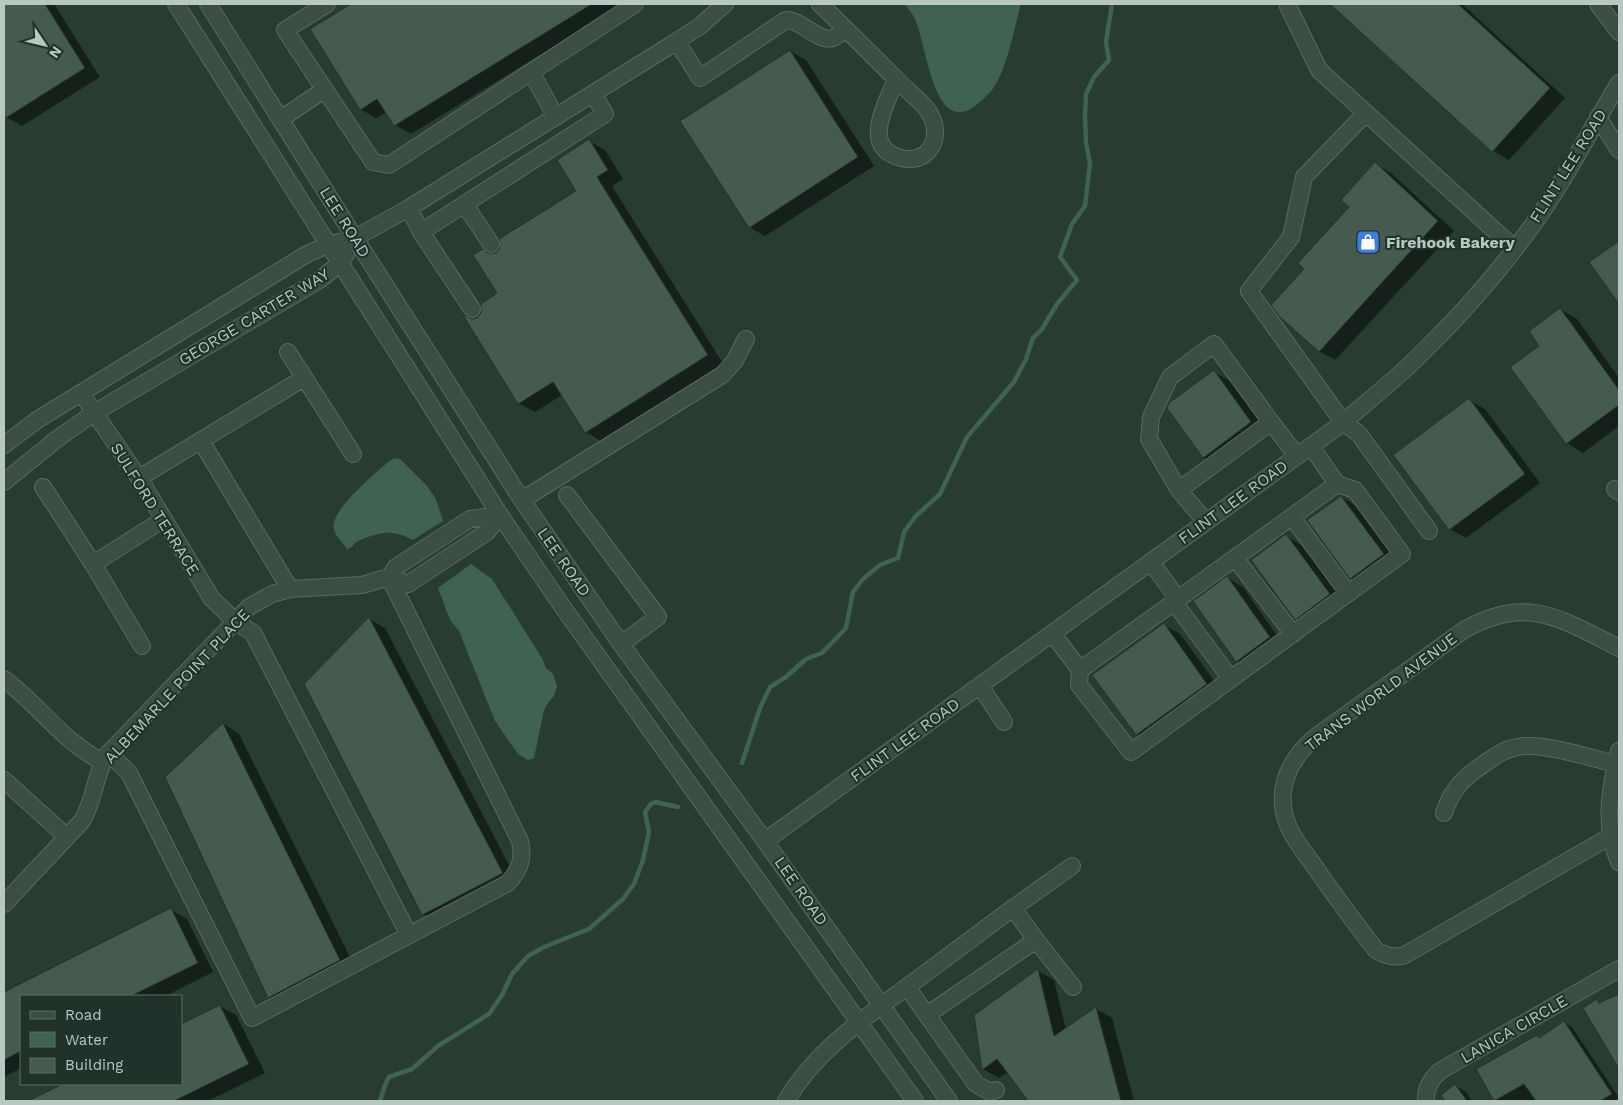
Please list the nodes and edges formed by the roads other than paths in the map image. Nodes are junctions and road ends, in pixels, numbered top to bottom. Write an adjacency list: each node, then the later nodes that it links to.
1 (176, 4): 27 (street, LEE ROAD)
2 (208, 4): 20 (street, LEE ROAD)
3 (328, 4): 15 (street)
4 (635, 4): 12 (street)
5 (726, 4): 11 (street)
6 (820, 4): 9 (street)
7 (1286, 4): 17 (street)
8 (1598, 4): 10 (street)
9 (845, 29): 11 (street); 13 (street)
10 (1619, 32)
11 (677, 42): 16 (street)
12 (531, 72): 15 (street); 18 (street)
13 (896, 79): 13 (street)
14 (1619, 83): 19 (street, FLINT LEE ROAD)
15 (325, 89): 20 (street)
16 (593, 94): 18 (street); 22 (street)
17 (1366, 113): 28 (street); 37 (street)
18 (556, 117): 23 (street)
19 (1598, 117): 21 (street); 28 (street, FLINT LEE ROAD)
20 (281, 119): 25 (street, LEE ROAD)
21 (1619, 150)
22 (465, 205): 24 (street); 26 (street)
23 (409, 208): 24 (street); 25 (street)
24 (421, 232): 30 (street)
25 (355, 238): 27 (street, GEORGE CARTER WAY); 29 (street, GEORGE CARTER WAY); 49 (street, LEE ROAD)
26 (491, 244)
27 (328, 246): 29 (street, LEE ROAD); 34 (street, GEORGE CARTER WAY)
28 (1515, 249): 37 (street, FLINT LEE ROAD)
29 (340, 263): 35 (street, GEORGE CARTER WAY); 50 (street, LEE ROAD)
30 (472, 309)
31 (746, 339): 49 (street)
32 (288, 352): 33 (street)
33 (304, 378): 38 (street); 41 (street)
34 (81, 393): 35 (street, SULFORD TERRACE); 39 (street, GEORGE CARTER WAY)
35 (94, 413): 43 (street, SULFORD TERRACE); 44 (street, GEORGE CARTER WAY)
36 (1271, 422): 42 (street); 47 (street); 47 (street)
37 (1343, 422): 40 (street, FLINT LEE ROAD); 54 (street)
38 (201, 440): 43 (street); 59 (street)
39 (4, 445)
40 (1311, 446): 42 (street, FLINT LEE ROAD); 45 (street)
41 (353, 454)
42 (1297, 456): 53 (street, FLINT LEE ROAD)
43 (139, 478): 52 (street, SULFORD TERRACE)
44 (4, 482)
45 (1337, 484): 51 (street); 60 (street)
46 (43, 488): 57 (street)
47 (1179, 490): 53 (street)
48 (567, 495): 65 (street)
49 (522, 500): 65 (street, LEE ROAD)
50 (500, 515): 58 (street, ALBEMARLE POINT PLACE); 91 (street, LEE ROAD)
51 (1292, 517): 55 (street); 60 (street)
52 (164, 520): 57 (street); 62 (street, SULFORD TERRACE)
53 (1206, 522): 56 (street, FLINT LEE ROAD)
54 (1429, 531)
55 (1235, 558): 61 (street); 64 (street)
56 (1151, 562): 61 (street); 63 (street, FLINT LEE ROAD)
57 (93, 564): 66 (street)
58 (390, 577): 59 (street, ALBEMARLE POINT PLACE); 84 (street)
59 (290, 589): 62 (street, ALBEMARLE POINT PLACE)
60 (1348, 593): 64 (street)
61 (1176, 600): 68 (street); 69 (street)
62 (235, 621): 74 (street, ALBEMARLE POINT PLACE); 84 (street, SULFORD TERRACE)
63 (1052, 633): 68 (street); 71 (street, FLINT LEE ROAD)
64 (1293, 634): 69 (street)
65 (621, 644): 79 (street, LEE ROAD)
66 (142, 646)
67 (1619, 648): 77 (street, TRANS WORLD AVENUE)
68 (1080, 670): 69 (street)
69 (1231, 679)
70 (5, 683): 74 (street)
71 (980, 686): 72 (street); 79 (street, FLINT LEE ROAD)
72 (1004, 722)
73 (1618, 757): 76 (street); 77 (street)
74 (106, 758): 78 (street, ALBEMARLE POINT PLACE); 84 (street)
75 (4, 780): 78 (street)
76 (1444, 813)
77 (1611, 836): 80 (street)
78 (66, 837): 82 (street, ALBEMARLE POINT PLACE)
79 (765, 841): 89 (street, LEE ROAD)
80 (1619, 862)
81 (1072, 866): 83 (street)
82 (4, 904)
83 (1013, 908): 85 (street); 87 (street)
84 (409, 935)
85 (1036, 940): 88 (street); 90 (street)
86 (1619, 969): 96 (street, LANICA CIRCLE)
87 (907, 987): 89 (street); 90 (street)
88 (1073, 987)
89 (881, 1005): 91 (street); 95 (street, LEE ROAD)
90 (927, 1015): 92 (street)
91 (858, 1022): 93 (street); 94 (street, LEE ROAD)
92 (996, 1090)
93 (786, 1101)
94 (915, 1101)
95 (948, 1101)
96 (1426, 1101)

